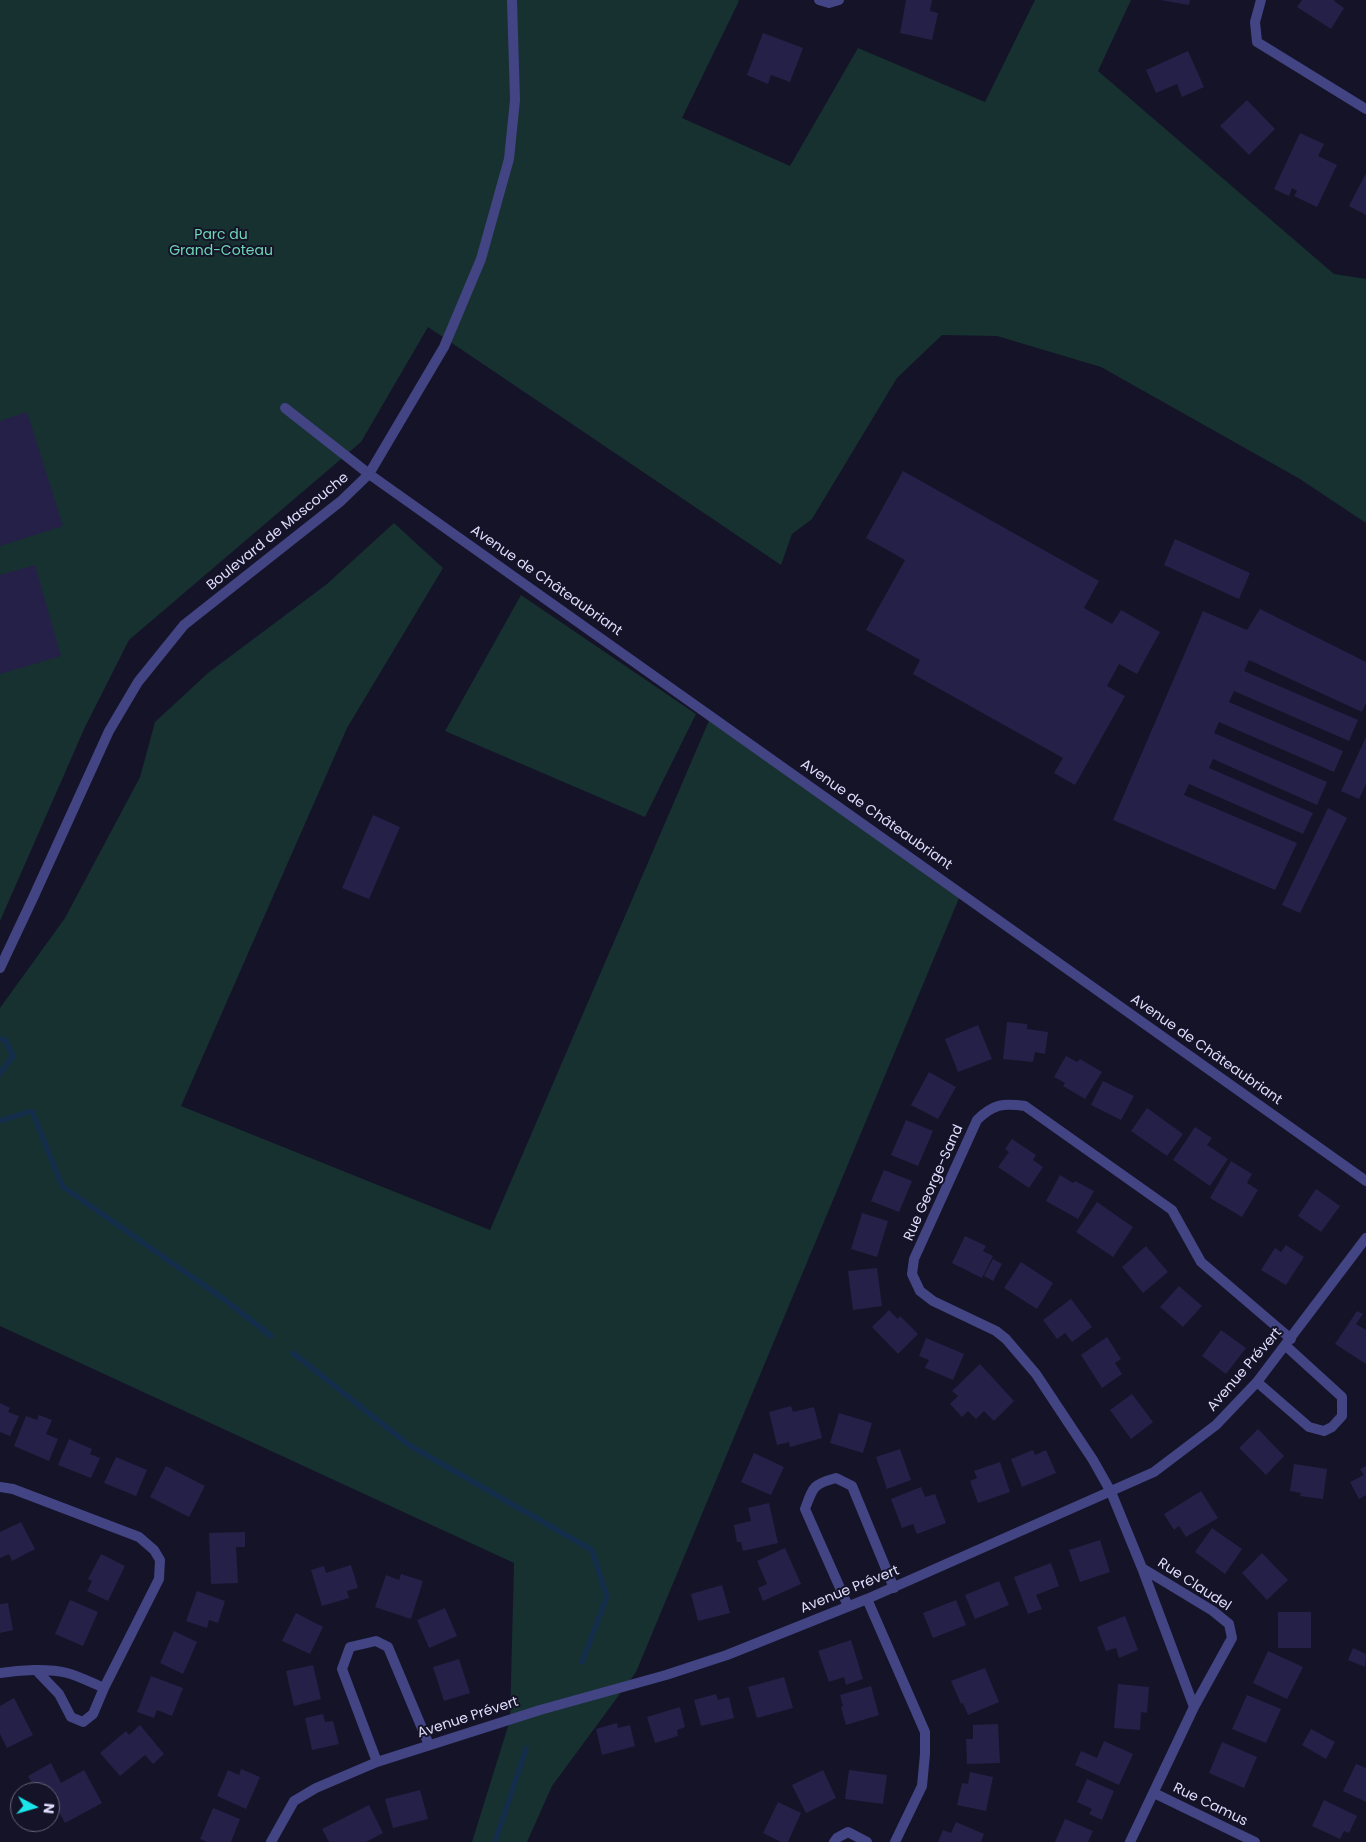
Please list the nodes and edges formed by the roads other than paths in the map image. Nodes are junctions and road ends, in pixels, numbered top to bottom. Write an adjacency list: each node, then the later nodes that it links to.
1 (512, 0): 7 (street, Boulevard de Mascouche)
2 (819, 0): 3 (street)
3 (840, 0)
4 (1261, 0): 5 (street)
5 (1366, 109)
6 (285, 408): 7 (street, Avenue de Châteaubriant)
7 (370, 474): 8 (street, Boulevard de Mascouche); 9 (street, Avenue de Châteaubriant)
8 (0, 968)
9 (1366, 1180)
10 (1366, 1238): 11 (street, Avenue Prévert)
11 (1288, 1342): 12 (street, Avenue Prévert); 12 (street, Rue George-Sand); 14 (street, Rue George-Sand)
12 (1257, 1382): 14 (street, Avenue Prévert)
13 (0, 1487): 21 (street)
14 (1110, 1492): 15 (street, Rue Claudel); 16 (street, Avenue Prévert)
15 (1142, 1568): 22 (street, Rue Claudel); 22 (street, Rue Claudel)
16 (894, 1588): 17 (street, Avenue Prévert); 18 (street)
17 (867, 1599): 18 (street, Avenue Prévert); 29 (street)
18 (848, 1606): 23 (street, Avenue Prévert)
19 (36, 1670): 20 (street); 21 (street); 21 (street)
20 (0, 1673)
21 (104, 1688)
22 (1194, 1707): 25 (street, Rue Claudel)
23 (428, 1745): 24 (street, Avenue Prévert); 24 (street)
24 (377, 1762): 26 (street, Avenue Prévert)
25 (1154, 1793): 30 (street, Rue Claudel); 31 (street, Rue Camus)
26 (271, 1842)
27 (834, 1842): 28 (street)
28 (867, 1842)
29 (895, 1842)
30 (1130, 1842)
31 (1255, 1842)

